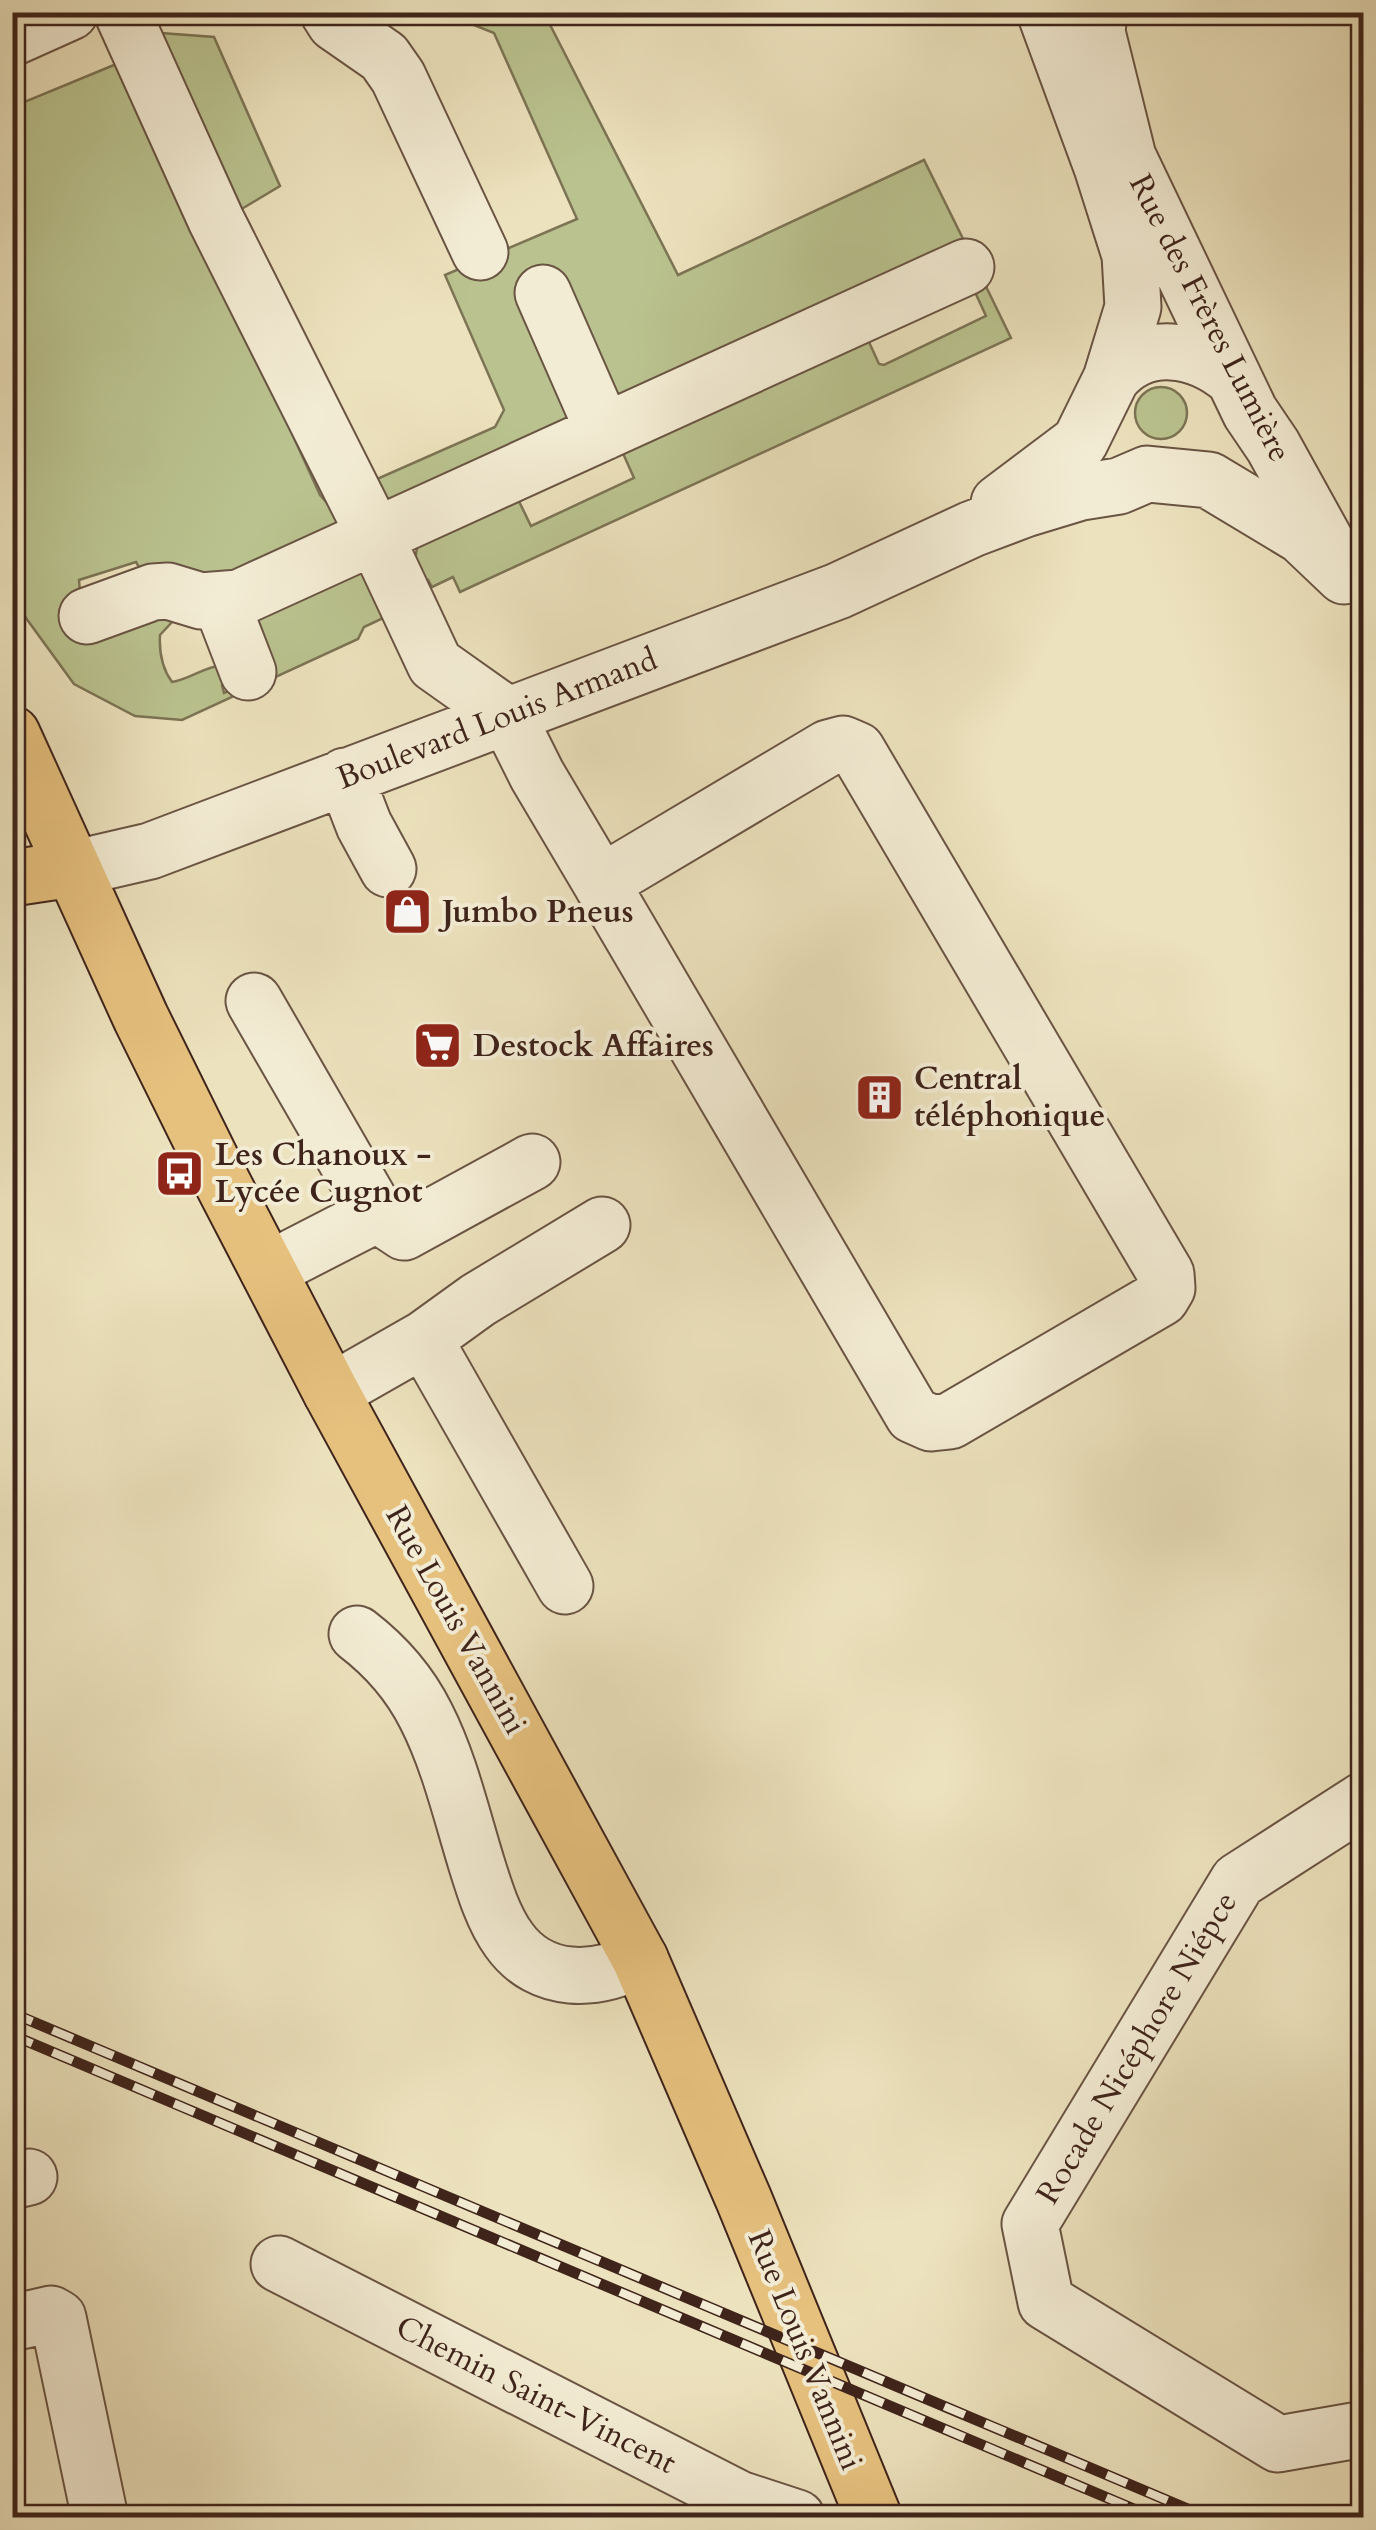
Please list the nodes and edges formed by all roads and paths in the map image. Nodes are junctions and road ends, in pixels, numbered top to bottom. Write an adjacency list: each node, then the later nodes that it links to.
1 (70, 12): 6 (street)
2 (122, 12): 16 (street)
3 (328, 12): 8 (street)
4 (1045, 12): 7 (street, Rue des Frères Lumière)
5 (1099, 12): 11 (street, Rue des Frères Lumière)
6 (12, 38)
7 (1102, 167): 12 (street, Boulevard Louis Armand)
8 (480, 252)
9 (966, 267): 13 (street)
10 (542, 293): 13 (street)
11 (1236, 384): 12 (street); 14 (street); 17 (street, Rue des Frères Lumière)
12 (1107, 388): 14 (street); 15 (street, Boulevard Louis Armand)
13 (604, 432): 16 (street)
14 (1157, 475): 15 (street, Boulevard Louis Armand); 17 (street, Boulevard Louis Armand)
15 (972, 529): 21 (street, Boulevard Louis Armand)
16 (375, 536): 18 (street); 21 (street)
17 (1354, 592)
18 (221, 602): 19 (street); 20 (street)
19 (87, 616)
20 (248, 672)
21 (508, 715): 23 (street, Boulevard Louis Armand); 27 (street)
22 (12, 734): 24 (main road, Rue Louis Vannini)
23 (345, 776): 24 (street, Boulevard Louis Armand); 25 (street)
24 (72, 869): 26 (main road, Boulevard Louis Armand); 32 (main road, Rue Louis Vannini)
25 (388, 869)
26 (12, 878)
27 (601, 882): 27 (street)
28 (254, 1001): 30 (street)
29 (532, 1162): 30 (street)
30 (377, 1214): 32 (street)
31 (602, 1225): 33 (street)
32 (268, 1270): 34 (main road, Rue Louis Vannini)
33 (424, 1339): 34 (street); 35 (street)
34 (331, 1392): 38 (main road, Rue Louis Vannini)
35 (565, 1586)
36 (357, 1634): 38 (street)
37 (1364, 1800): 41 (street, Rocade Nicéphore Niépce)
38 (640, 1960): 44 (main road, Rue Louis Vannini)
39 (279, 2264): 43 (street, Chemin Saint-Vincent)
40 (12, 2322): 42 (street)
41 (1364, 2429)
42 (100, 2518)
43 (797, 2518)
44 (874, 2518)

